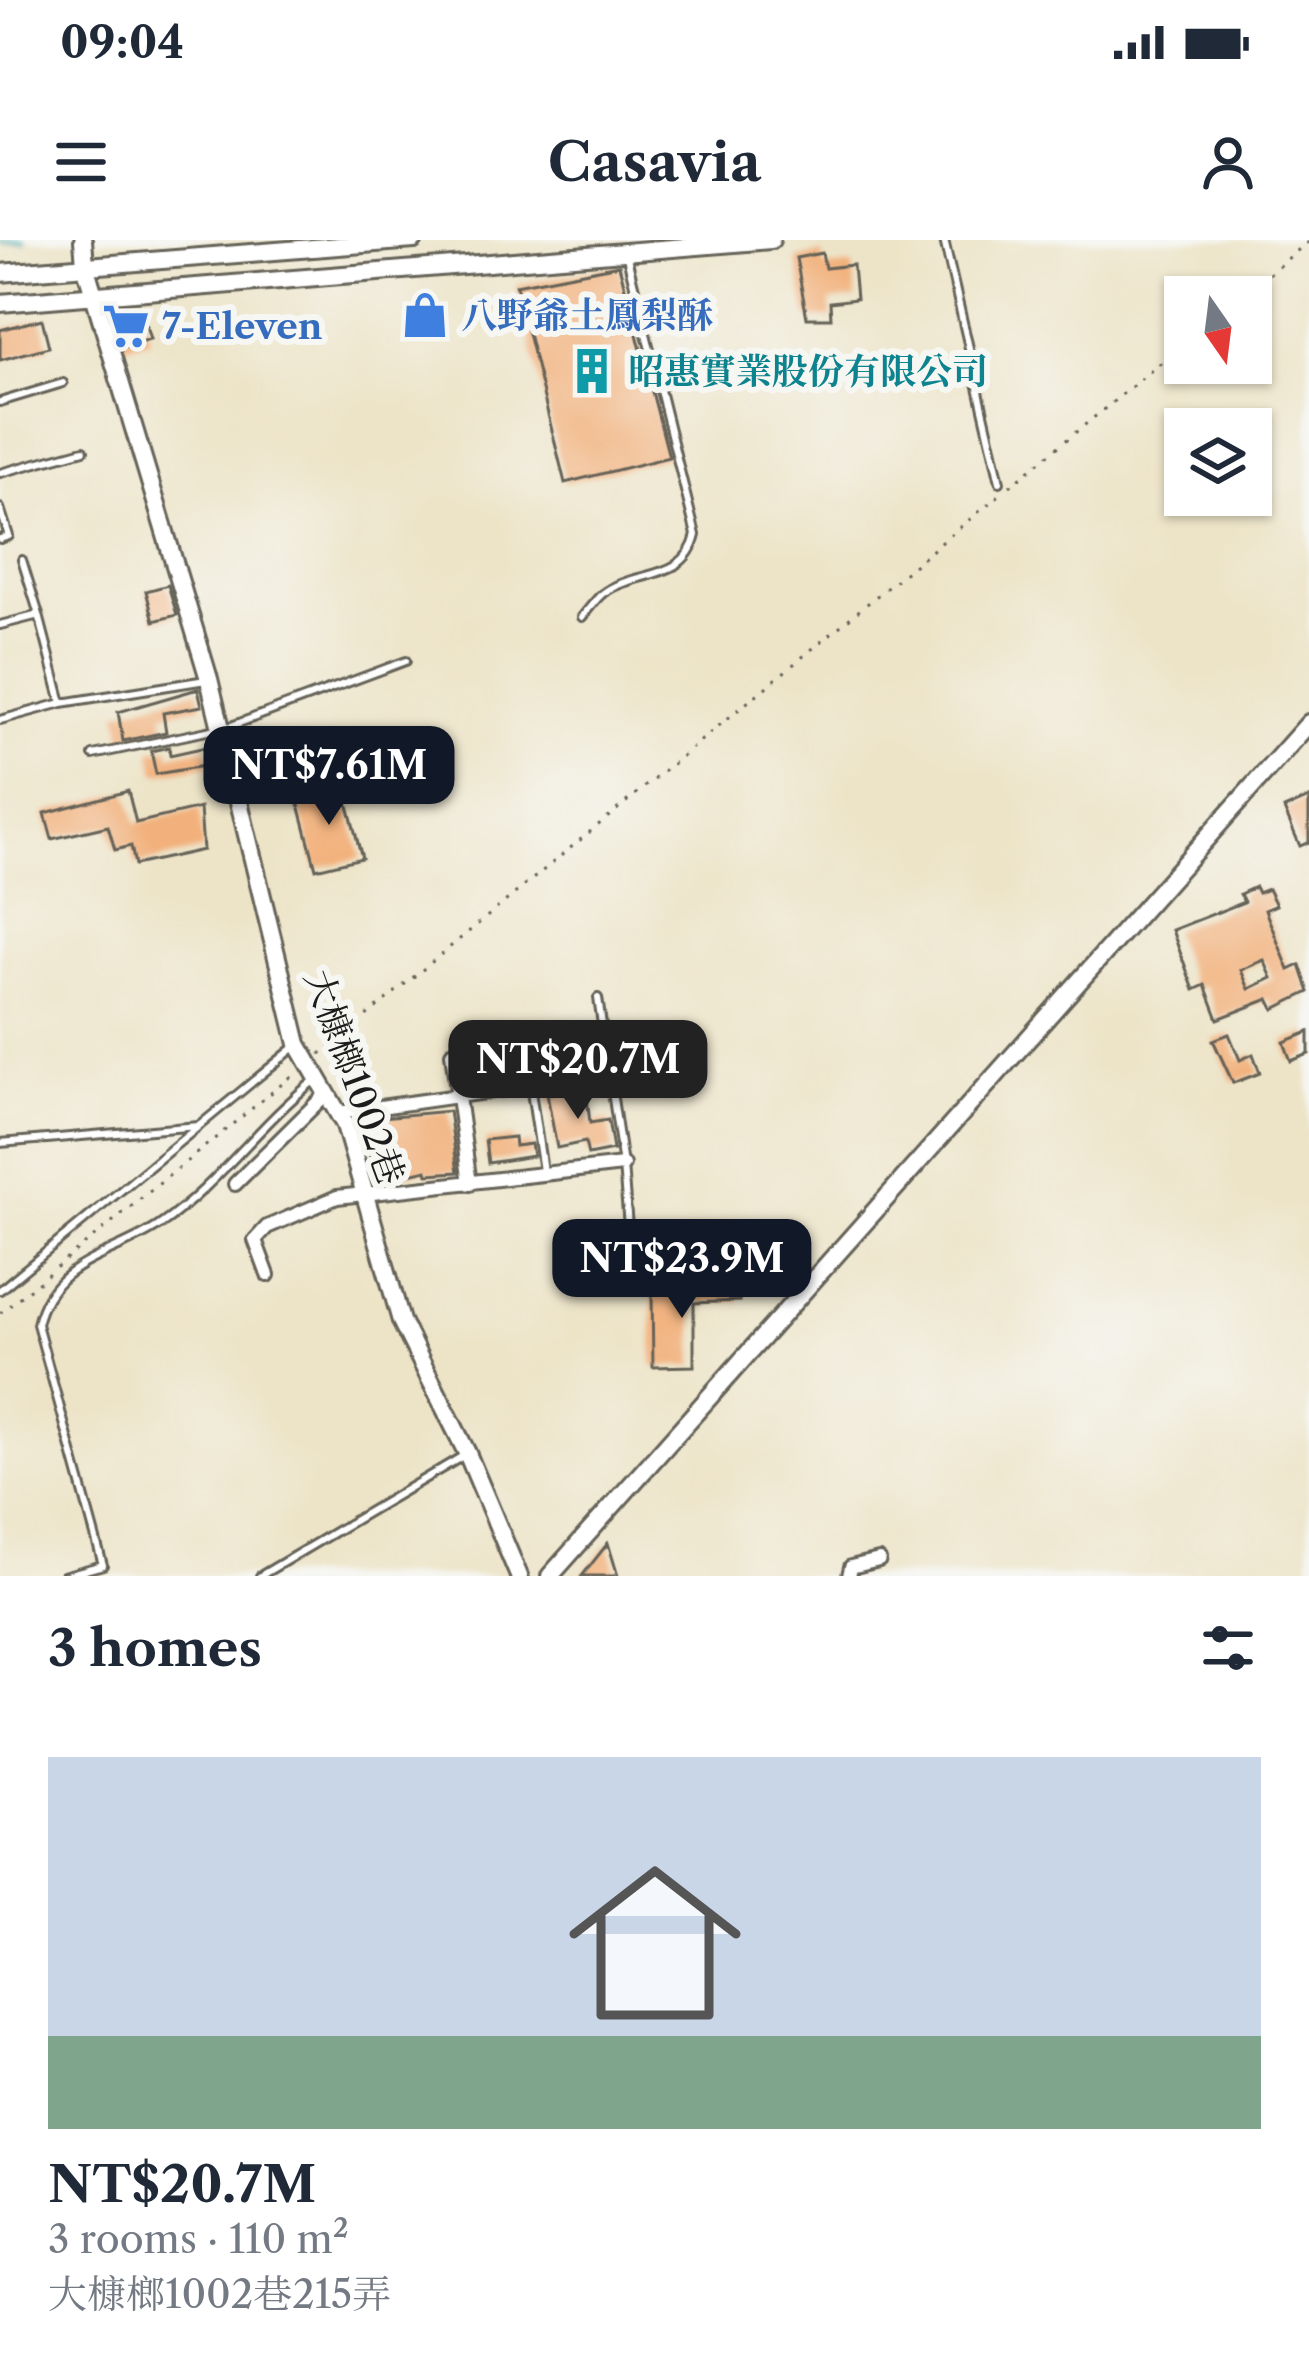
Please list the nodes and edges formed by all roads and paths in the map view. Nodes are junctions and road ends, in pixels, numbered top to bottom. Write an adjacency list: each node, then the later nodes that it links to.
1 (83, 240): 7 (main road, 大槺榔1002巷)
2 (414, 240): 7 (main road)
3 (771, 240): 6 (main road)
4 (944, 240): 17 (lane)
5 (1309, 241): 9 (path)
6 (625, 251): 10 (main road); 22 (lane)
7 (85, 265): 8 (main road); 10 (main road, 大槺榔1002巷)
8 (0, 273)
9 (1266, 276)
10 (96, 296): 11 (main road); 25 (main road, 大槺榔1002巷)
11 (0, 303)
12 (1164, 361): 39 (path)
13 (62, 383): 14 (lane)
14 (0, 402)
15 (84, 450): 16 (lane)
16 (0, 473)
17 (1000, 482)
18 (0, 508): 19 (lane)
19 (4, 538)
20 (22, 560): 21 (lane)
21 (39, 615): 23 (lane); 26 (lane)
22 (582, 616)
23 (0, 625)
24 (406, 662): 29 (lane)
25 (209, 679): 26 (lane); 29 (main road, 大槺榔1002巷)
26 (62, 703): 27 (lane)
27 (0, 720)
28 (1309, 723): 59 (main road)
29 (220, 724): 31 (lane); 32 (main road, 大槺榔1002巷)
30 (278, 744): 32 (lane)
31 (93, 755)
32 (229, 761): 34 (main road, 大槺榔1002巷)
33 (598, 998): 38 (lane)
34 (298, 1044): 39 (main road, 大槺榔1002巷); 43 (lane)
35 (524, 1045): 40 (lane)
36 (452, 1053): 41 (street)
37 (641, 1070): 38 (street)
38 (610, 1074): 40 (street); 45 (lane)
39 (318, 1077): 42 (main road, 大槺榔1002巷); 47 (street); 53 (path); 56 (lane)
40 (530, 1085): 41 (street); 46 (lane)
41 (457, 1096): 42 (street); 48 (street)
42 (338, 1113): 49 (main road, 大槺榔1002巷)
43 (202, 1126): 44 (lane); 52 (lane)
44 (0, 1143)
45 (623, 1165): 46 (street); 50 (lane)
46 (544, 1175): 48 (street)
47 (236, 1184)
48 (470, 1184): 49 (street)
49 (366, 1197): 51 (street); 54 (main road, 大槺榔1002巷)
50 (632, 1264)
51 (268, 1275)
52 (0, 1290)
53 (0, 1313)
54 (467, 1453): 57 (lane); 58 (main road, 大槺榔1002巷)
55 (879, 1560): 60 (street)
56 (64, 1576)
57 (260, 1576)
58 (519, 1576)
59 (550, 1576)
60 (849, 1576)

